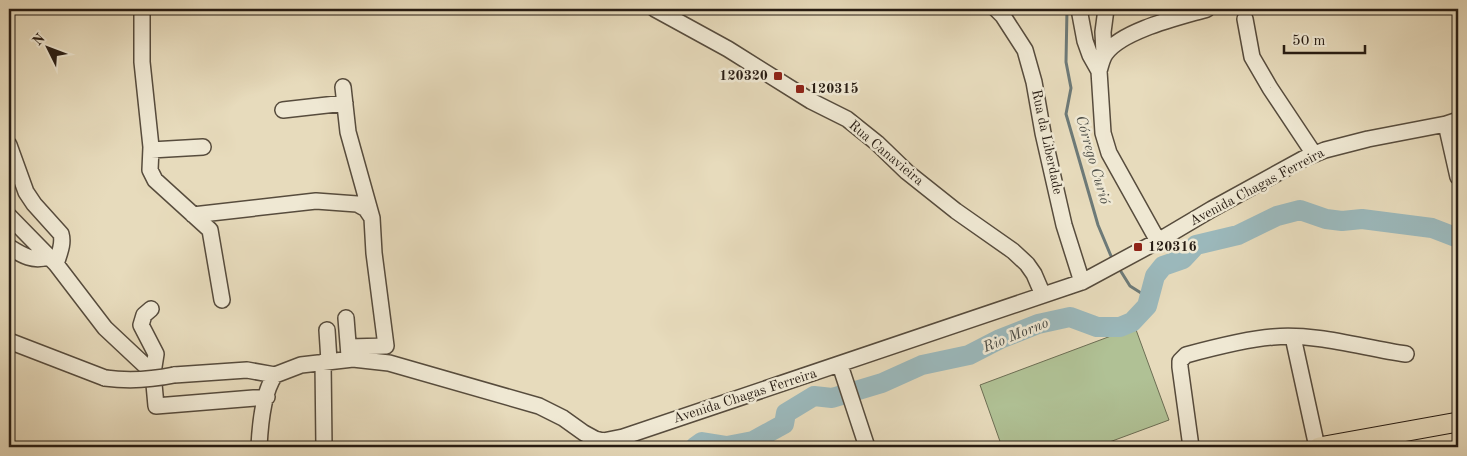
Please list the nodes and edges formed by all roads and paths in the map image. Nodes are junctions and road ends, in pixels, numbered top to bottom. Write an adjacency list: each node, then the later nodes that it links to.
1 (146, 9): 16 (street)
2 (655, 9): 26 (street, Rua Canavieira)
3 (996, 9): 25 (street, Rua da Liberdade)
4 (1079, 9): 9 (street)
5 (1106, 9): 8 (street)
6 (1207, 9): 8 (street)
7 (1245, 18): 17 (street)
8 (1104, 54): 9 (street)
9 (1099, 71): 22 (street)
10 (343, 87): 11 (street)
11 (345, 103): 12 (street); 21 (street)
12 (283, 110)
13 (1451, 124): 17 (street, Avenida Chagas Ferreira); 18 (street)
14 (9, 145): 24 (street)
15 (203, 147): 16 (street)
16 (151, 150): 19 (street)
17 (1314, 154): 22 (street, Avenida Chagas Ferreira)
18 (1458, 177)
19 (193, 215): 21 (street); 27 (street)
20 (9, 216): 24 (street)
21 (372, 218): 33 (street)
22 (1158, 241): 25 (street, Avenida Chagas Ferreira)
23 (9, 247): 24 (street)
24 (52, 261): 37 (street)
25 (1082, 282): 26 (street, Avenida Chagas Ferreira)
26 (1043, 295): 36 (street, Avenida Chagas Ferreira)
27 (222, 300)
28 (151, 309): 37 (street)
29 (346, 318): 33 (street)
30 (327, 330): 35 (street)
31 (1293, 337): 34 (street); 44 (street); 45 (street)
32 (9, 341): 38 (street, bridge)
33 (349, 353): 35 (street, Avenida Chagas Ferreira); 36 (street, Avenida Chagas Ferreira)
34 (1406, 354)
35 (326, 362): 38 (street, Avenida Chagas Ferreira); 42 (street)
36 (842, 369): 43 (street)
37 (154, 373): 39 (street)
38 (275, 375): 39 (street)
39 (267, 397): 41 (street)
40 (1458, 422): 45 (main road)
41 (259, 447)
42 (324, 447)
43 (867, 447)
44 (1191, 447)
45 (1318, 447)

